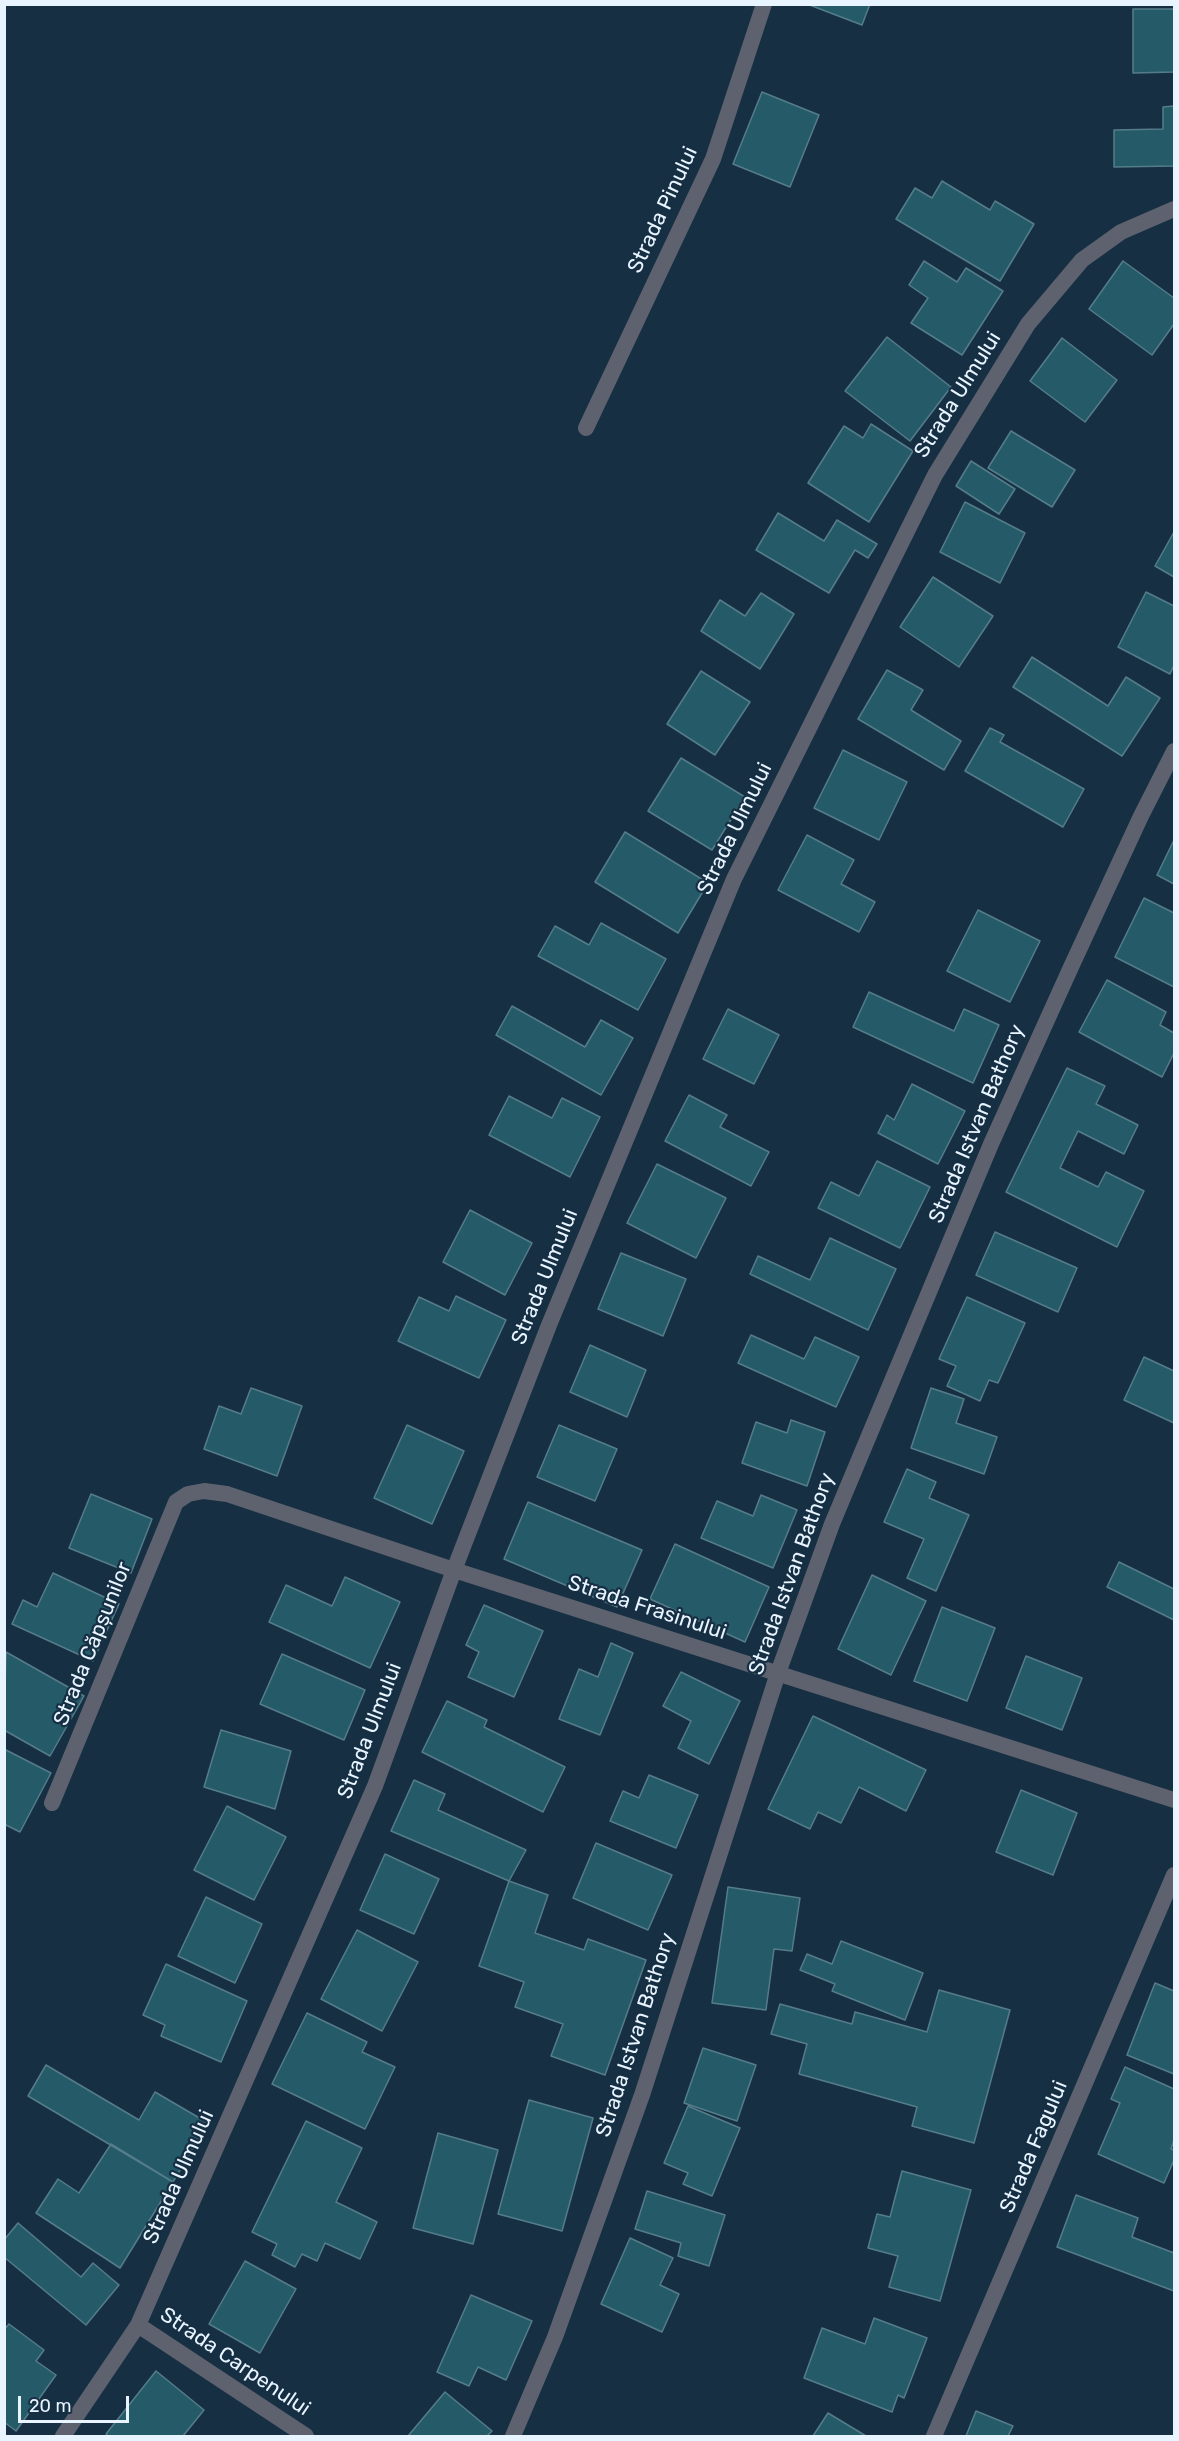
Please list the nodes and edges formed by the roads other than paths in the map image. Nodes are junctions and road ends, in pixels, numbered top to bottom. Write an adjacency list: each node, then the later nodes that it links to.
1 (764, 4): 3 (street, Strada Pinului)
2 (1174, 209): 6 (street, Strada Ulmului)
3 (586, 428)
4 (1174, 752): 7 (street, Strada Istvan Bathory)
5 (176, 1502): 6 (street, Strada Frasinului); 9 (street, Strada Căpșunilor)
6 (454, 1570): 7 (street, Strada Frasinului); 11 (street, Strada Ulmului)
7 (778, 1674): 8 (street, Strada Frasinului); 14 (street, Strada Istvan Bathory)
8 (1174, 1800)
9 (52, 1803)
10 (1174, 1875): 15 (street, Strada Fagului)
11 (138, 2325): 12 (street, Strada Ulmului); 13 (street, Strada Carpenului)
12 (63, 2436)
13 (306, 2436)
14 (513, 2436)
15 (934, 2436)

